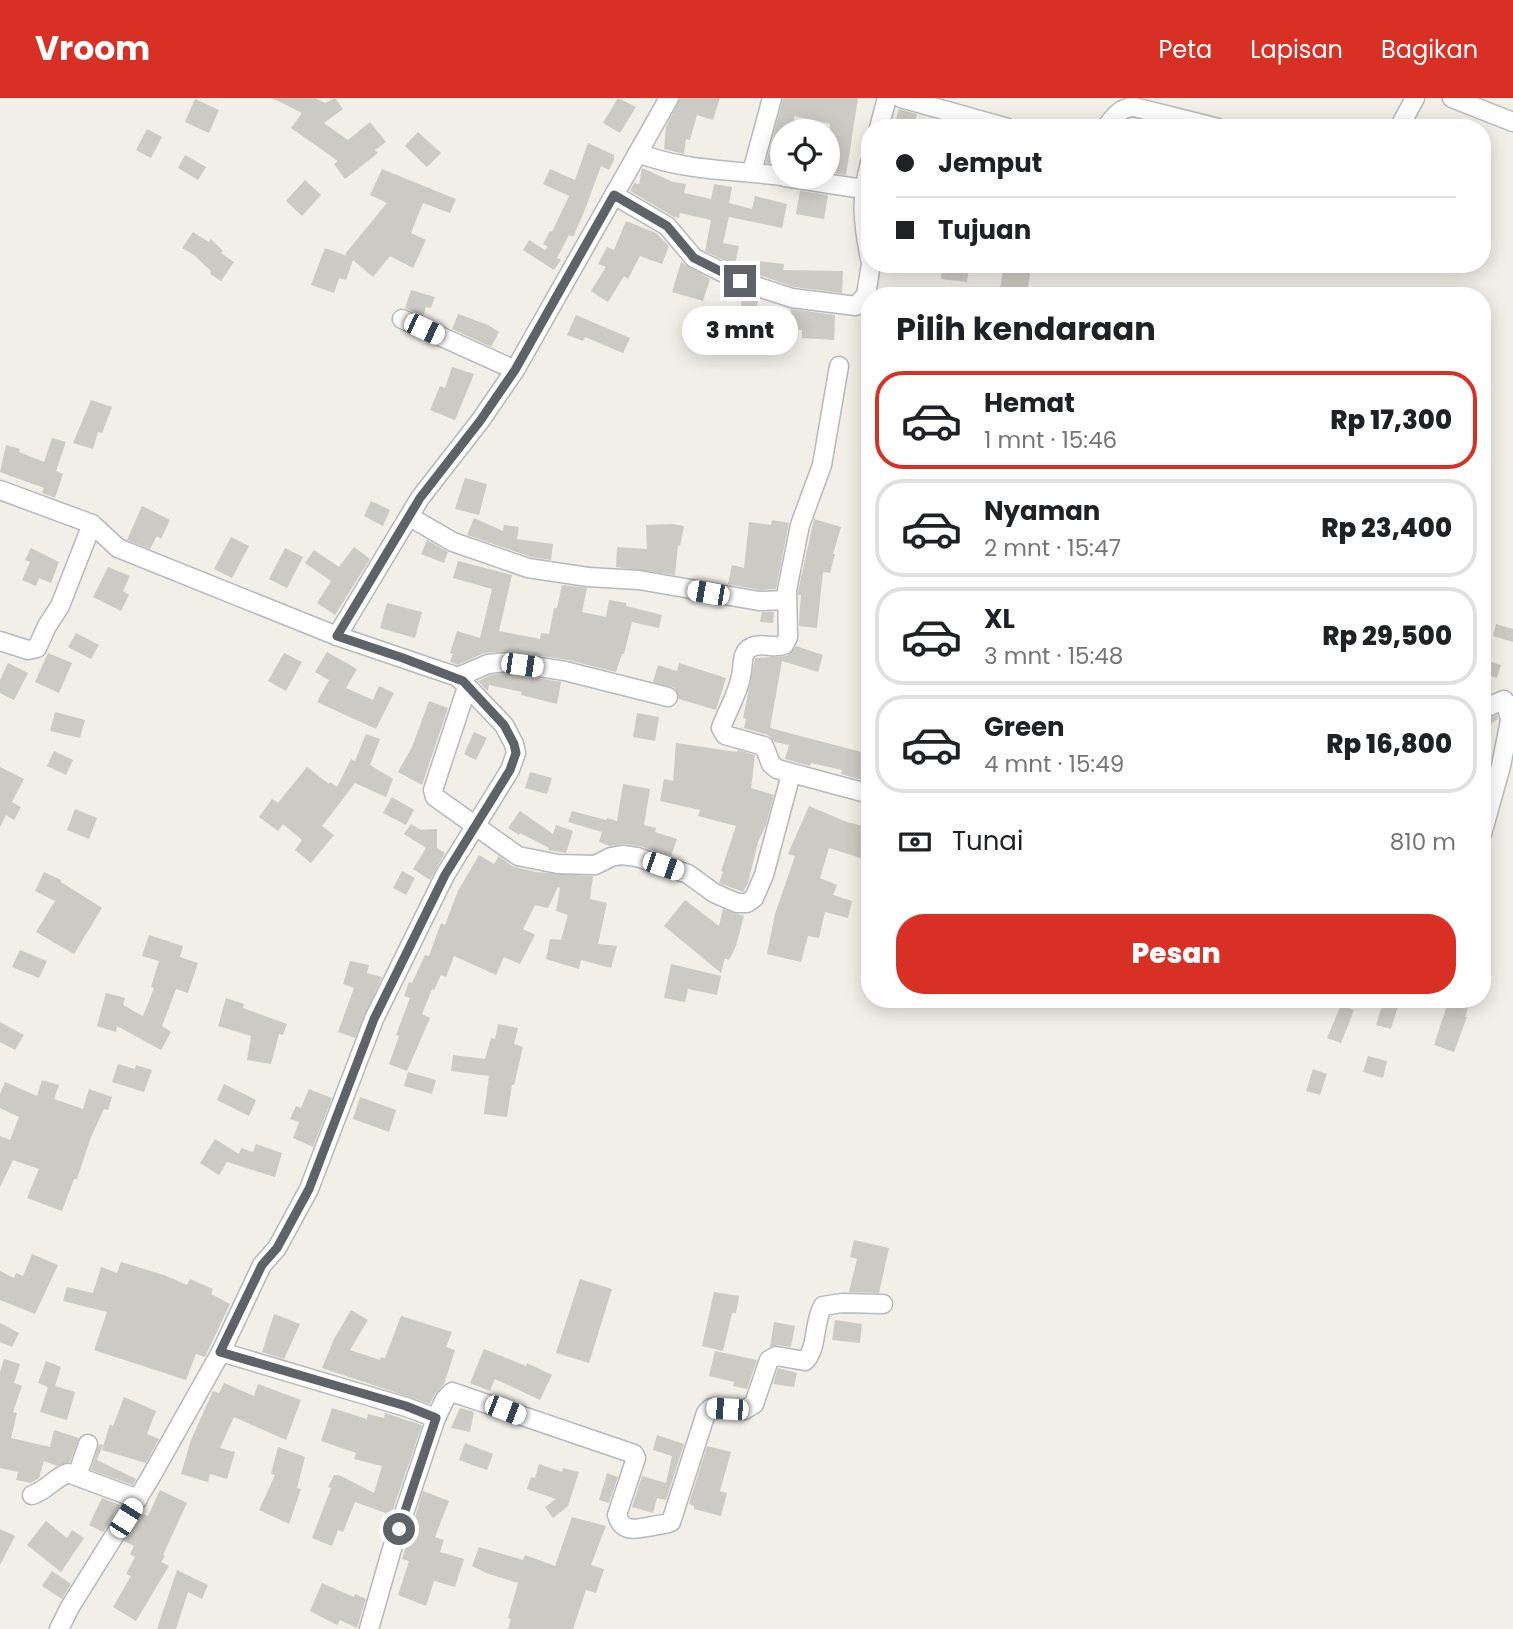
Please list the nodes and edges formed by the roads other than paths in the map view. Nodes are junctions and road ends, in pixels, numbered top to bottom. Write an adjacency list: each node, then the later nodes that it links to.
1 (669, 98): 13 (street)
2 (772, 98): 14 (street)
3 (887, 98): 7 (street)
4 (901, 98): 8 (street)
5 (1415, 98): 11 (street)
6 (1452, 98): 12 (street)
7 (881, 119)
8 (976, 119)
9 (1114, 119): 10 (street)
10 (1182, 119)
11 (1404, 119)
12 (1513, 122)
13 (638, 153): 14 (street); 18 (street)
14 (752, 172): 15 (street)
15 (770, 175)
16 (840, 186): 17 (street)
17 (861, 189)
18 (614, 195): 19 (street); 22 (street)
19 (861, 300)
20 (402, 318): 22 (street)
21 (839, 366): 26 (street)
22 (515, 370): 24 (street)
23 (0, 490): 25 (street)
24 (410, 517): 26 (street); 27 (street)
25 (92, 524): 27 (street); 28 (street)
26 (787, 600): 33 (street)
27 (337, 636): 29 (street)
28 (0, 641)
29 (463, 682): 30 (street); 36 (street); 36 (street)
30 (668, 697)
31 (1491, 705): 32 (street)
32 (1512, 711): 35 (street)
33 (791, 774): 34 (street); 36 (street)
34 (861, 792)
35 (1491, 802)
36 (477, 826): 38 (street)
37 (883, 1304): 39 (street)
38 (220, 1352): 39 (street); 43 (street)
39 (436, 1418): 45 (street)
40 (88, 1444): 41 (street)
41 (77, 1476): 42 (street); 43 (street)
42 (32, 1495)
43 (138, 1499): 44 (street)
44 (59, 1629)
45 (369, 1629)

